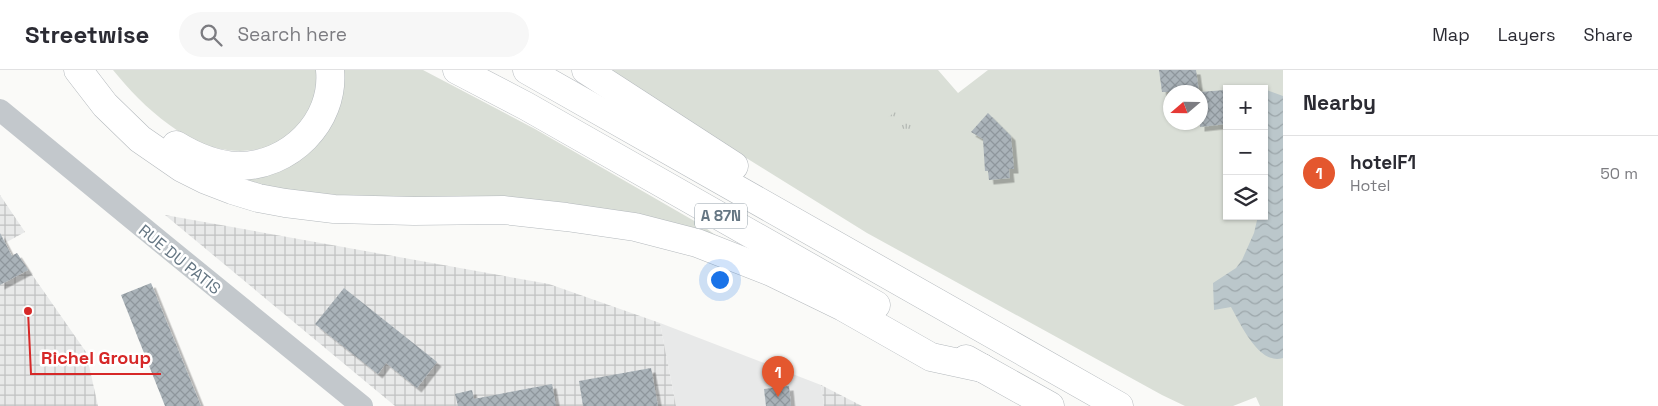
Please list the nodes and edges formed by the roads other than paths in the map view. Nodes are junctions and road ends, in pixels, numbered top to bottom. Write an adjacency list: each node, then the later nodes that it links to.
1 (78, 70): 9 (highway)
2 (96, 70): 3 (highway)
3 (330, 70)
4 (457, 70): 9 (highway, A 87N)
5 (527, 70): 8 (highway, A 87N)
6 (586, 70): 8 (highway)
7 (0, 110): 10 (street, RUE DU PATIS)
8 (798, 223): 12 (highway, A 87N)
9 (982, 368): 11 (highway, A 87N)
10 (362, 406)
11 (1050, 406)
12 (1119, 406)

